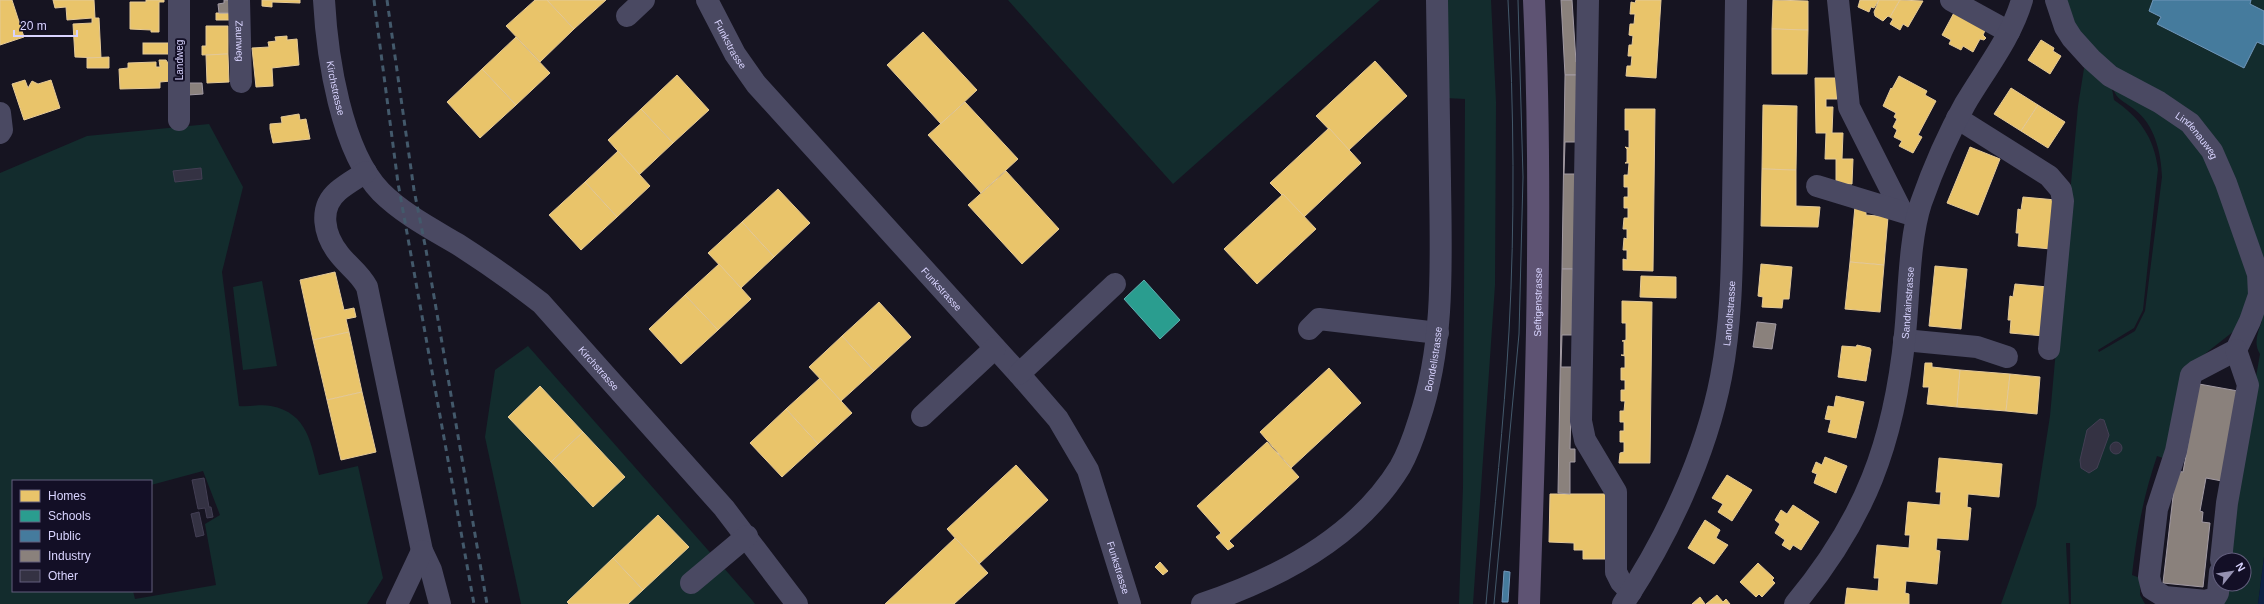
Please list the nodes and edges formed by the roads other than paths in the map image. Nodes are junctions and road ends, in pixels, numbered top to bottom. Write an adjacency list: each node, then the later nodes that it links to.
1 (179, 0): 19 (street, Landweg)
2 (239, 0): 16 (street, Zaunweg)
3 (324, 0): 21 (street, Kirchstrasse)
4 (644, 0): 14 (street)
5 (707, 0): 29 (street, Funkstrasse)
6 (1437, 0): 27 (street, Bondelistrasse)
7 (1534, 0): 46 (main road, Seftigenstrasse)
8 (1588, 0): 40 (street)
9 (1736, 0): 40 (street, Landoltstrasse)
10 (1838, 0): 23 (street)
11 (1951, 0): 15 (street)
12 (2022, 0): 15 (street, Sandrainstrasse)
13 (2056, 0): 24 (street, Lindenauweg)
14 (627, 16)
15 (2009, 32): 18 (street, Sandrainstrasse)
16 (241, 82)
17 (0, 113): 20 (street)
18 (1958, 118): 23 (street, Sandrainstrasse); 30 (street)
19 (179, 120)
20 (0, 133)
21 (366, 172): 35 (street, Kirchstrasse); 36 (street)
22 (1817, 186): 23 (street)
23 (1909, 214): 28 (street, Sandrainstrasse)
24 (2255, 245): 31 (street, Lindenauweg)
25 (1116, 284): 33 (street)
26 (1309, 329): 27 (street)
27 (1438, 333): 45 (street, Bondelistrasse)
28 (1904, 340): 32 (street); 47 (street, Sandrainstrasse)
29 (996, 348): 33 (street, Funkstrasse); 34 (street)
30 (2050, 349)
31 (2236, 350): 37 (street); 39 (street)
32 (2006, 357)
33 (1020, 374): 44 (street, Funkstrasse)
34 (922, 416)
35 (747, 536): 38 (street); 43 (street, Kirchstrasse)
36 (422, 550): 41 (street); 42 (street)
37 (2222, 552)
38 (691, 583)
39 (2218, 592)
40 (1627, 598)
41 (397, 604)
42 (440, 604)
43 (797, 604)
44 (1130, 604)
45 (1202, 604)
46 (1529, 604)
47 (1795, 604)

